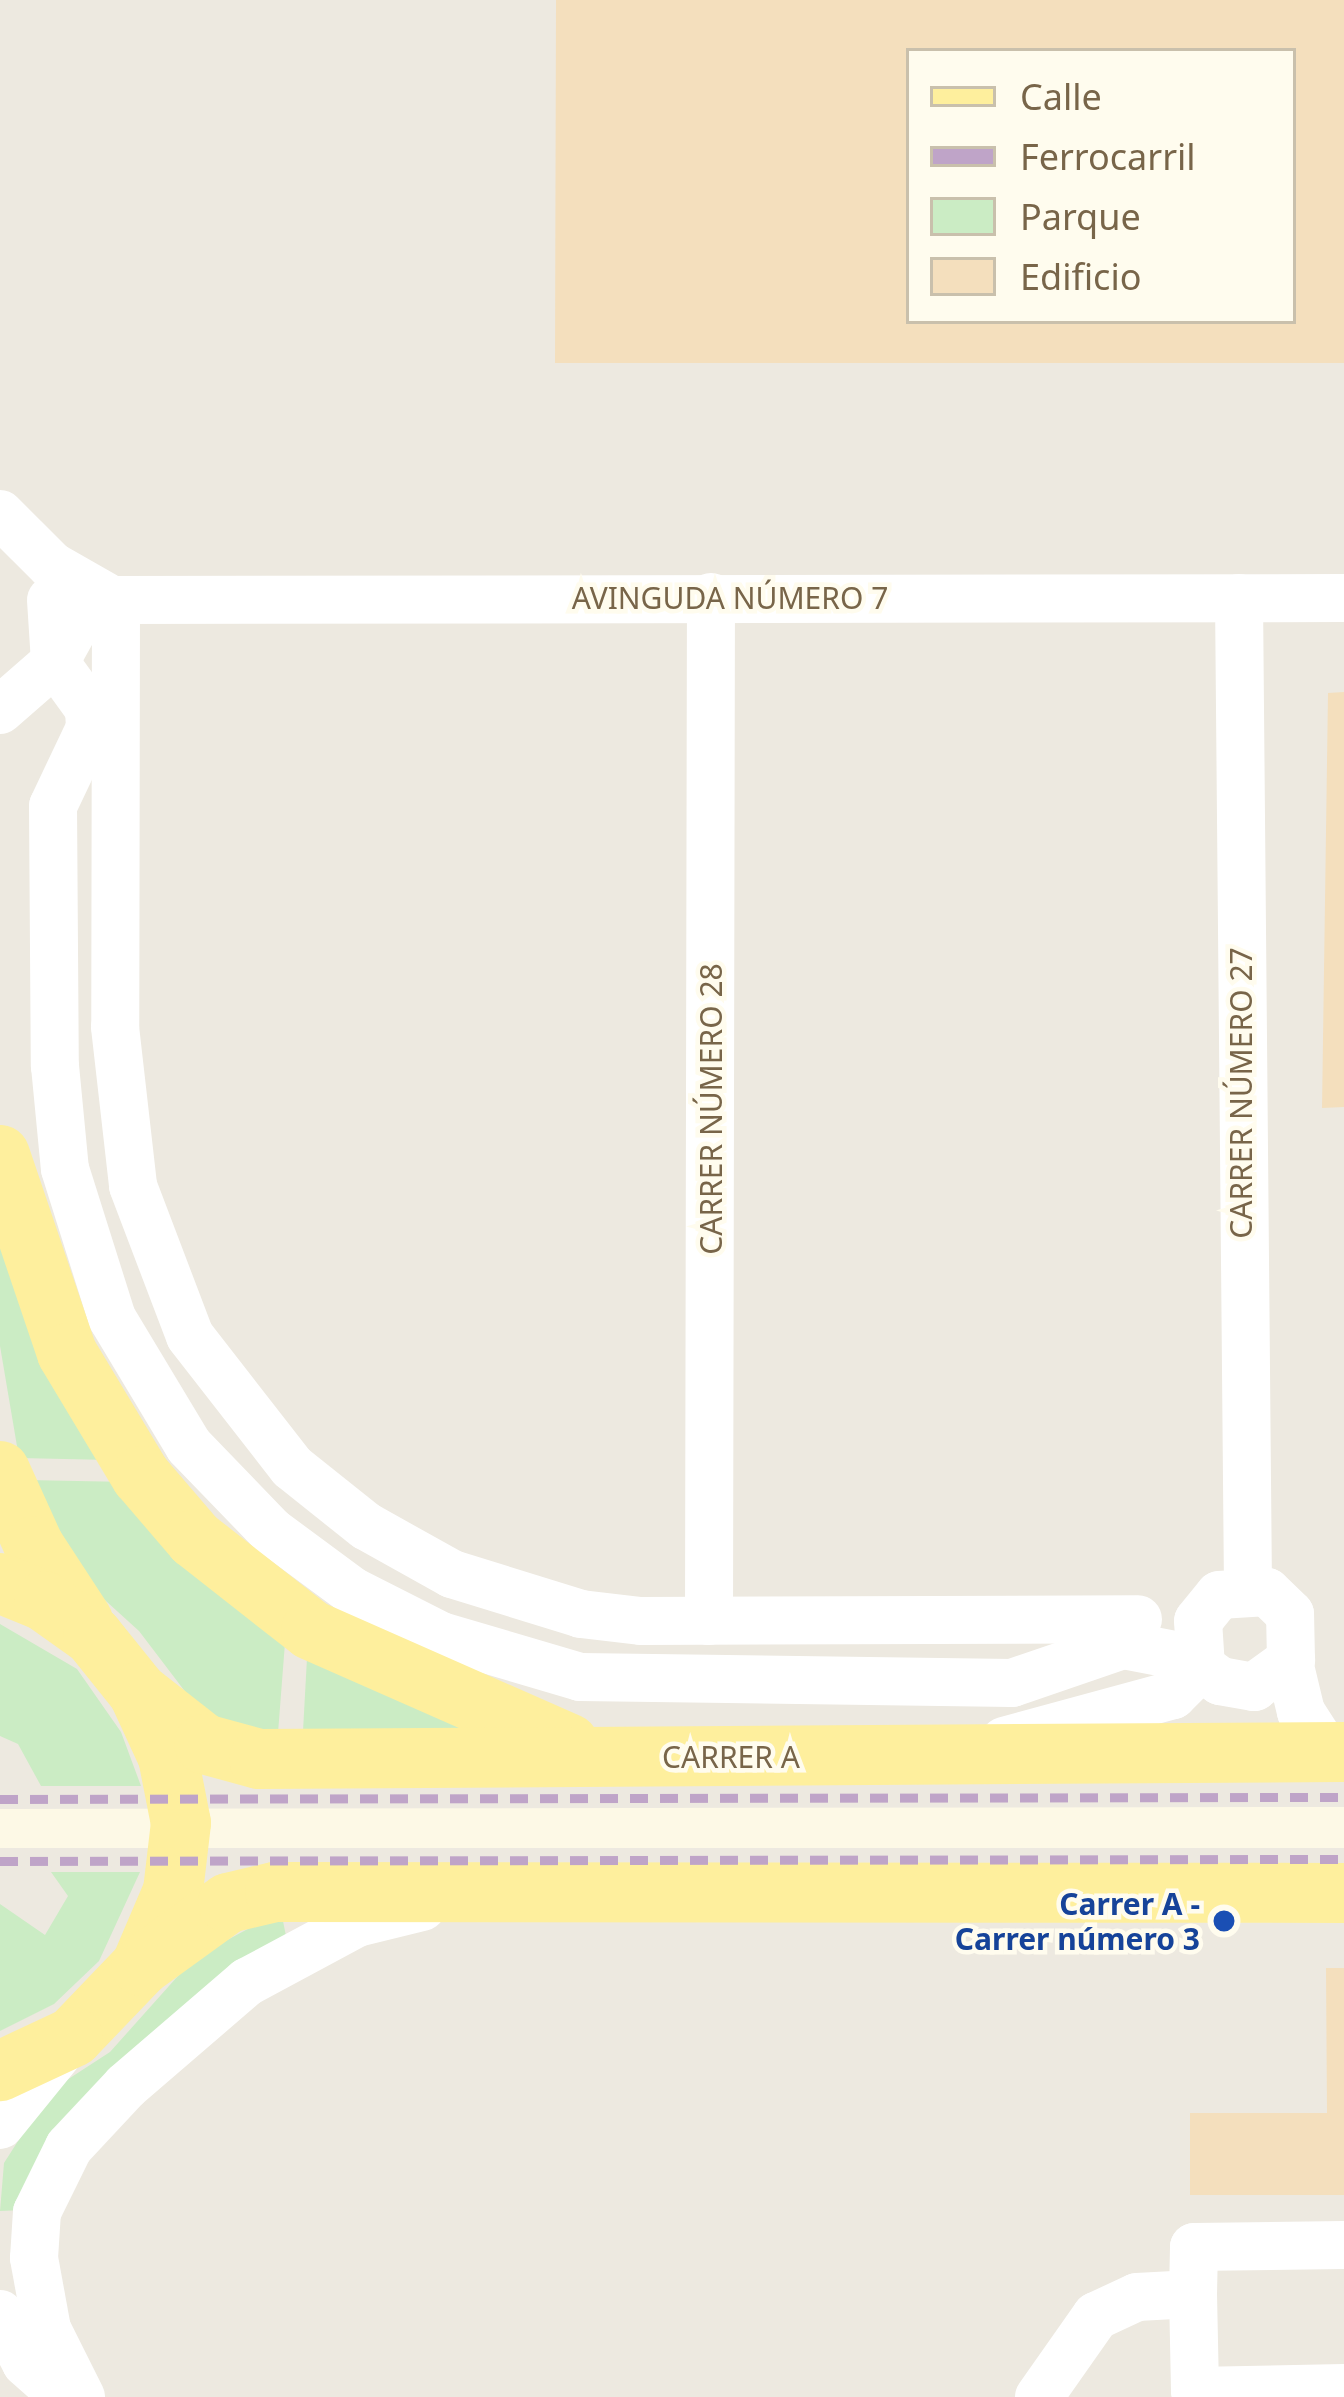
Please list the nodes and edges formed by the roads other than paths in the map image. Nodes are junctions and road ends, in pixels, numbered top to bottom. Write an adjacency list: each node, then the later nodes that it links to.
1 (0, 514): 5 (street, AVINGUDA NÚMERO 7)
2 (711, 597): 3 (street, AVINGUDA NÚMERO 7); 5 (street, AVINGUDA NÚMERO 7); 15 (street, CARRER NÚMERO 28)
3 (1239, 598): 4 (street, AVINGUDA NÚMERO 7); 14 (street, CARRER NÚMERO 27)
4 (1344, 598)
5 (116, 599): 7 (street); 9 (street)
6 (51, 600): 7 (street)
7 (55, 662): 8 (street); 10 (street)
8 (0, 710)
9 (115, 869): 10 (street); 15 (street)
10 (53, 871): 20 (street)
11 (0, 1155): 24 (main road)
12 (0, 1471): 17 (main road)
13 (0, 1582): 17 (main road)
14 (1227, 1597): 16 (street); 18 (street); 19 (street)
15 (709, 1621): 16 (street); 20 (street)
16 (986, 1623): 21 (street)
17 (93, 1636): 22 (main road)
18 (1290, 1661): 19 (street); 23 (street)
19 (1201, 1667): 21 (street); 25 (street)
20 (710, 1683): 21 (street)
21 (984, 1684)
22 (138, 1692): 24 (main road, CARRER A); 28 (main road)
23 (1335, 1752): 25 (main road, CARRER A)
24 (602, 1757): 25 (main road, CARRER A)
25 (954, 1757)
26 (1344, 1892): 27 (main road)
27 (474, 1894): 28 (main road); 38 (street)
28 (141, 1966): 29 (main road)
29 (73, 2037): 30 (main road); 31 (street)
30 (0, 2071)
31 (0, 2125)
32 (1344, 2245): 33 (street)
33 (1193, 2294): 35 (street); 36 (street)
34 (0, 2314): 38 (street)
35 (1057, 2388)
36 (1344, 2388)
37 (0, 2391): 38 (street)
38 (70, 2396)

